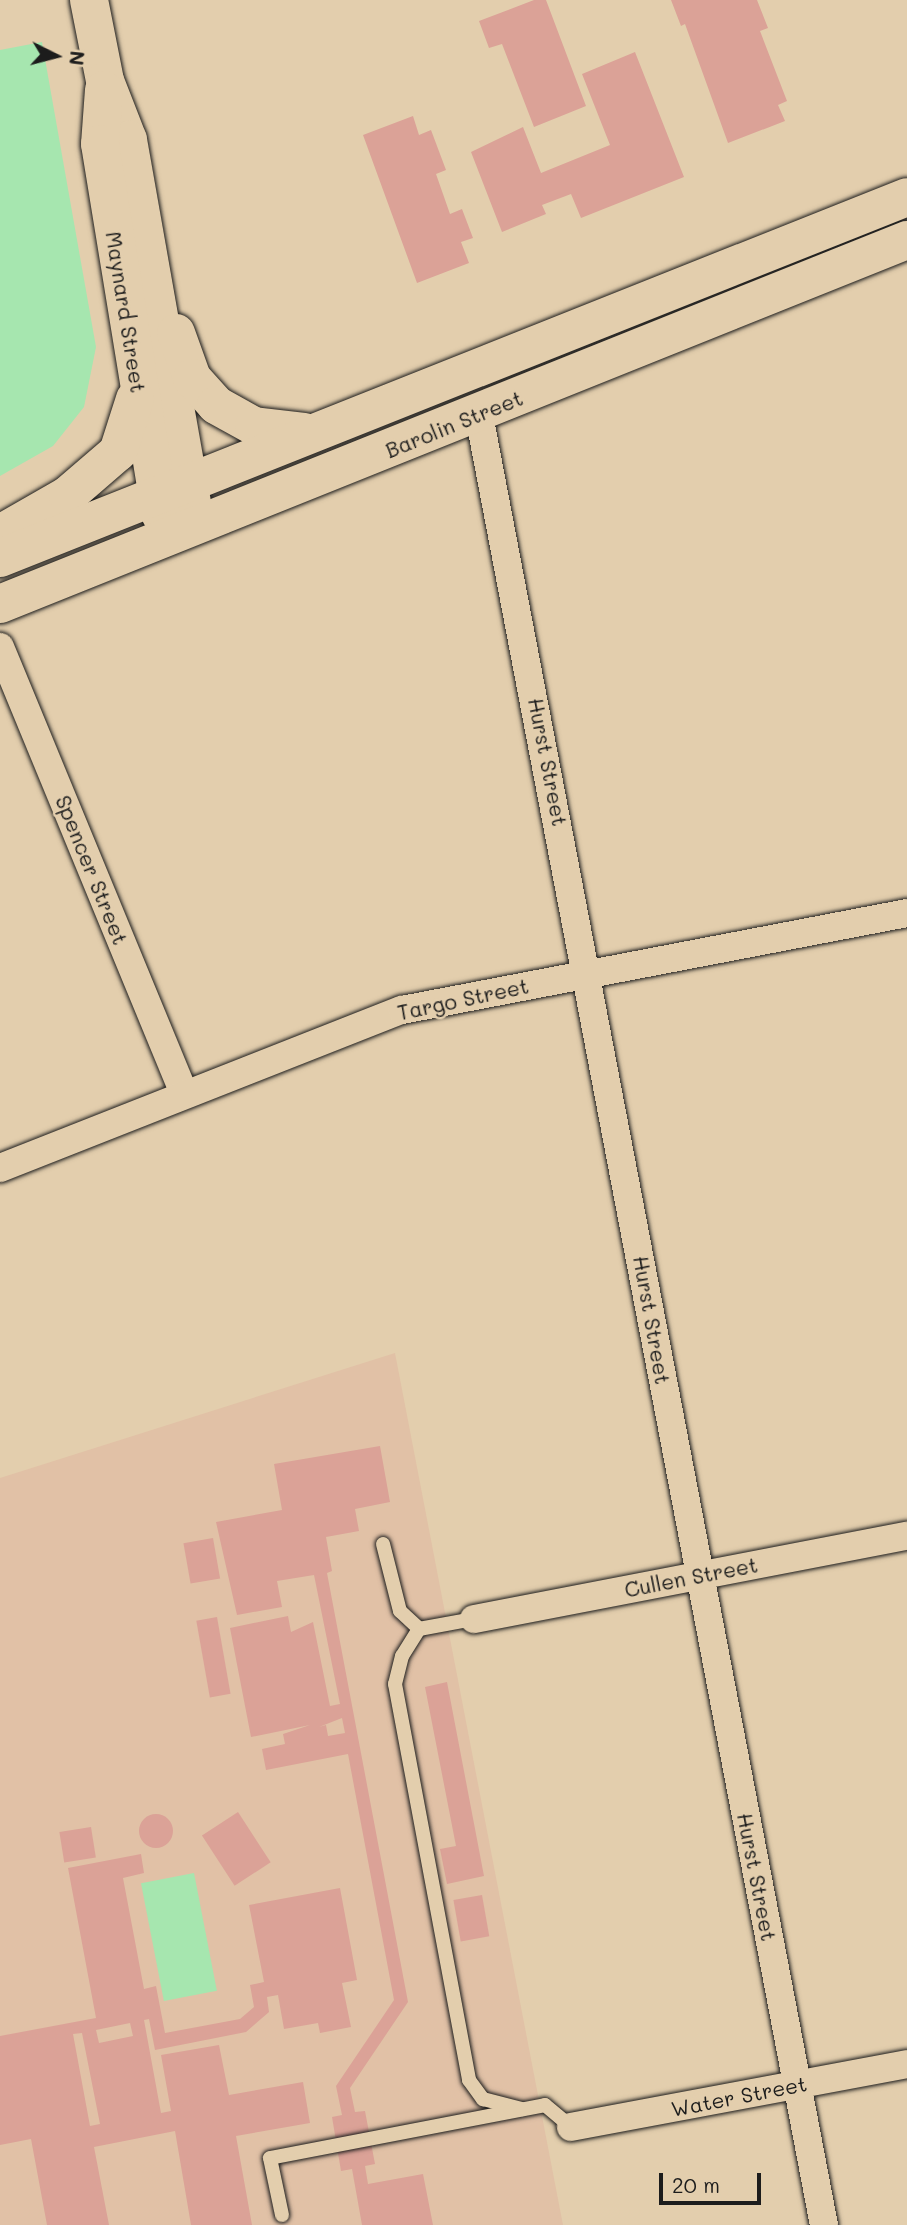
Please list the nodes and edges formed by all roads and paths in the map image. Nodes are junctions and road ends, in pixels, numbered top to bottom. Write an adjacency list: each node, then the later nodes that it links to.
1 (89, 0): 2 (main road, Maynard Street)
2 (104, 81): 4 (main road, Maynard Street); 6 (main road, Maynard Street)
3 (907, 197): 8 (main road)
4 (144, 235): 8 (main road); 9 (main road, Maynard Street)
5 (907, 240): 7 (main road, Barolin Street)
6 (137, 388): 9 (main road, Maynard Street); 10 (main road)
7 (479, 415): 11 (main road, Barolin Street); 16 (street, Hurst Street)
8 (308, 432): 9 (main road)
9 (172, 486): 11 (main road, Maynard Street); 12 (main road)
10 (0, 534)
11 (182, 534): 13 (main road, Barolin Street)
12 (0, 558)
13 (0, 604)
14 (0, 647): 17 (street, Spencer Street)
15 (907, 913): 16 (street, Targo Street)
16 (589, 973): 17 (street, Targo Street); 21 (street, Hurst Street)
17 (184, 1093): 18 (street, Targo Street)
18 (0, 1168)
19 (907, 1536): 21 (street, Cullen Street)
20 (383, 1544): 23 (lane)
21 (698, 1576): 22 (street, Cullen Street); 25 (street, Hurst Street)
22 (474, 1619): 23 (lane)
23 (419, 1629): 26 (lane)
24 (907, 2064): 25 (street, Water Street)
25 (797, 2085): 27 (street, Water Street); 29 (street, Hurst Street)
26 (522, 2109): 27 (lane); 28 (lane)
27 (571, 2127)
28 (282, 2215)
29 (824, 2225)

